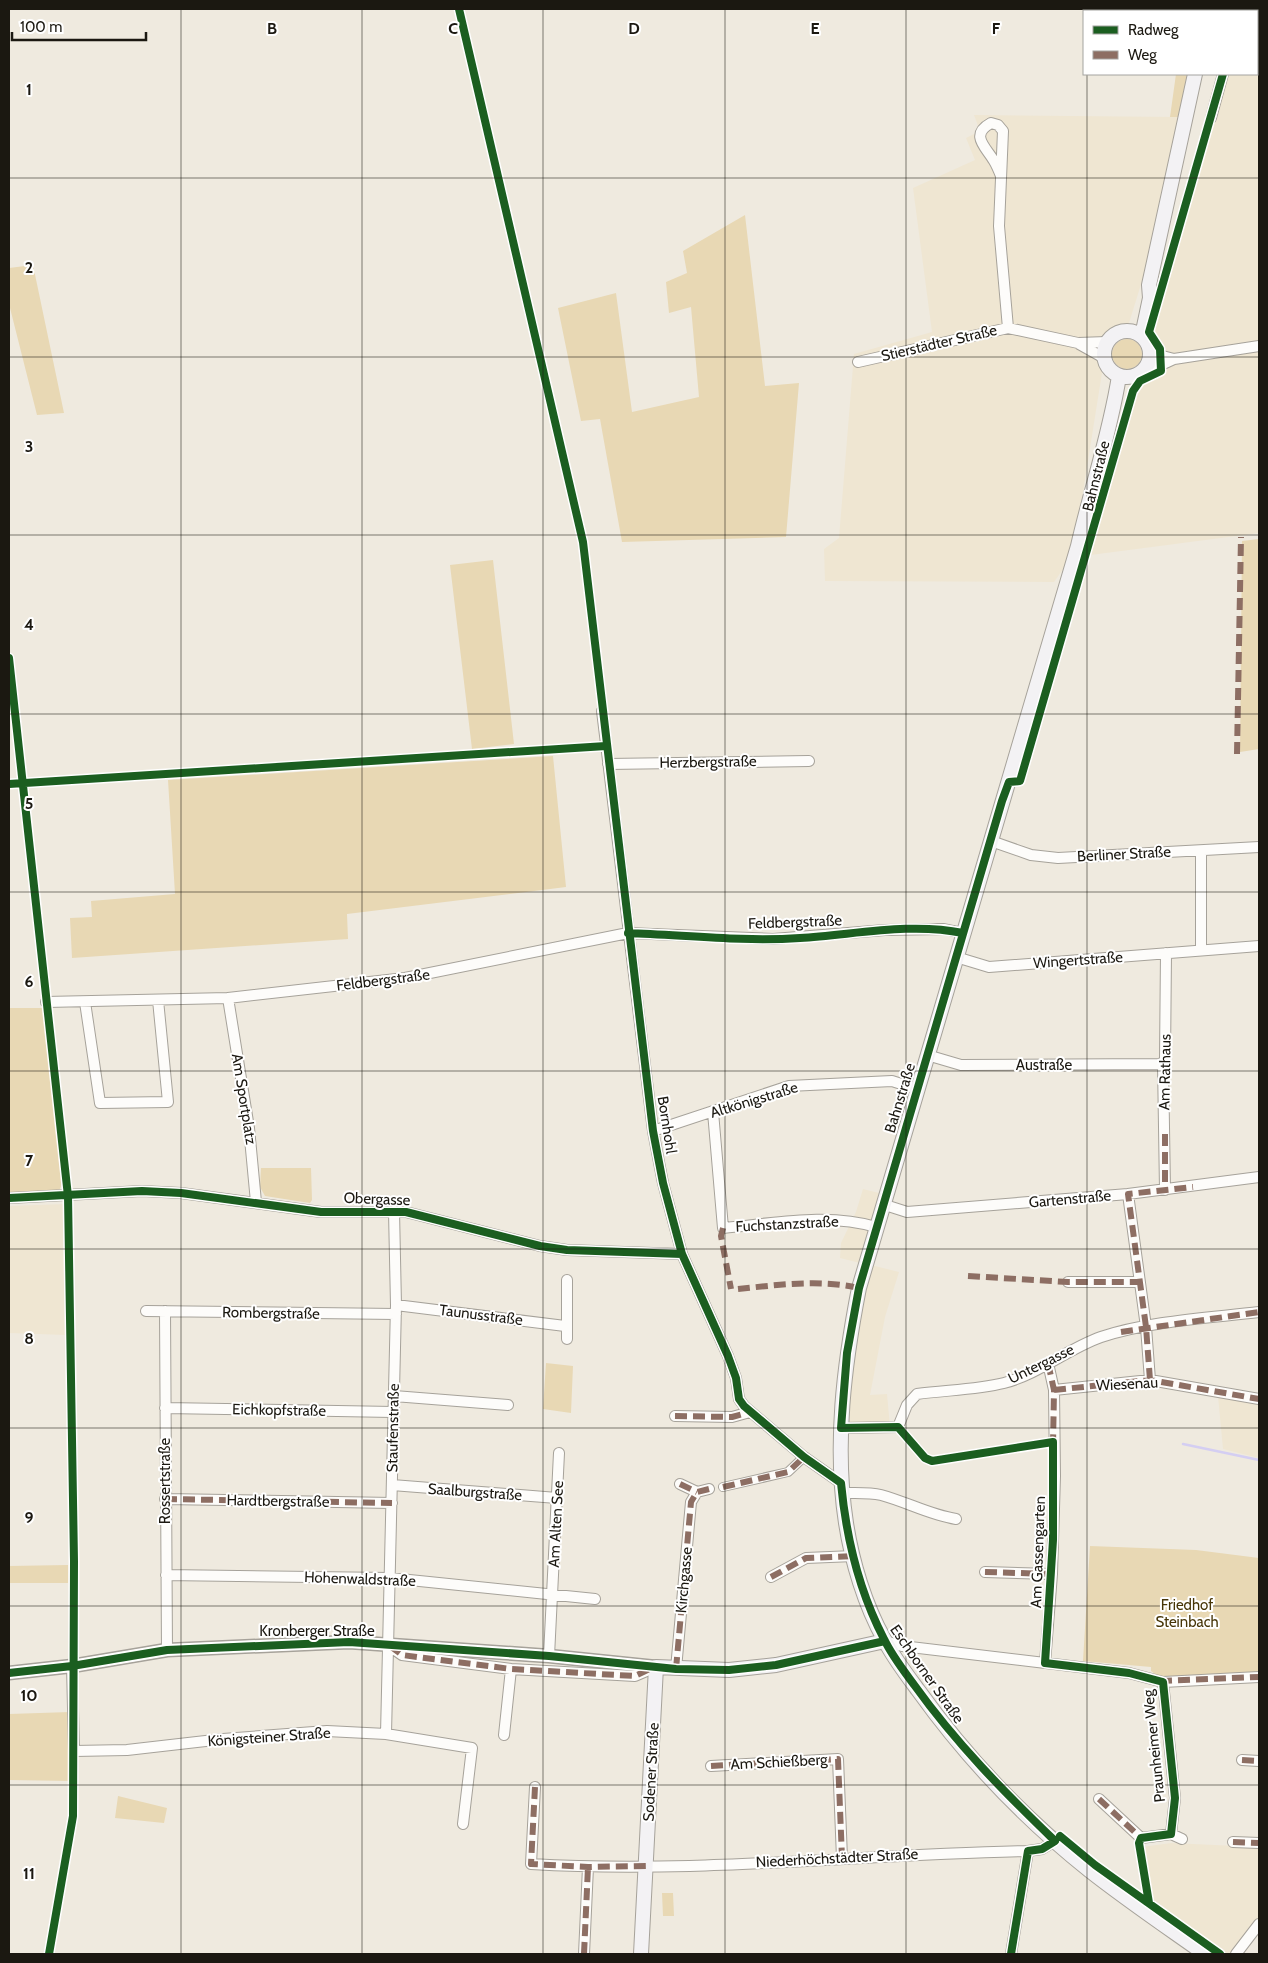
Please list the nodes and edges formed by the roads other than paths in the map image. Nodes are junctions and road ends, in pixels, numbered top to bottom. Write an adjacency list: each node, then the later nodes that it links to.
1 (1195, 75): 5 (main road)
2 (1223, 75): 3 (street)
3 (1211, 118)
4 (1001, 176): 6 (street)
5 (1150, 285): 7 (main road); 8 (main road)
6 (1008, 328): 10 (street, Stierstädter Straße); 14 (street, Stierstädter Straße)
7 (1126, 331): 8 (main road); 9 (main road)
8 (1142, 336): 13 (main road)
9 (1107, 342): 10 (street, Stierstädter Straße); 12 (main road)
10 (1078, 343): 12 (street, Stierstädter Straße)
11 (1259, 346): 13 (street)
12 (1104, 358): 15 (main road)
13 (1149, 359): 15 (main road)
14 (858, 362)
15 (1125, 377): 19 (main road, Bahnstraße)
16 (602, 711): 18 (street, Bornhohl)
17 (808, 761): 18 (street, Herzbergstraße)
18 (608, 764): 22 (street, Bornhohl)
19 (991, 841): 21 (street, Berliner Straße); 23 (main road, Bahnstraße)
20 (1259, 847): 21 (street, Berliner Straße)
21 (1200, 851): 25 (street)
22 (628, 933): 23 (street, Feldbergstraße); 28 (street, Feldbergstraße); 36 (street, Bornhohl)
23 (963, 934): 27 (main road, Bahnstraße)
24 (1259, 946): 25 (street, Wingertstraße)
25 (1201, 949): 26 (street, Wingertstraße)
26 (1166, 953): 27 (street, Wingertstraße); 33 (street, Am Rathaus)
27 (956, 957): 32 (main road, Bahnstraße)
28 (228, 998): 29 (street, Feldbergstraße); 41 (street, Am Sportplatz)
29 (158, 1000): 31 (street, Feldbergstraße); 31 (street)
30 (46, 1002): 31 (street, Feldbergstraße)
31 (85, 1002)
32 (927, 1055): 33 (street, Austraße); 34 (main road, Bahnstraße)
33 (1163, 1064): 38 (street, Am Rathaus)
34 (917, 1088): 35 (street, Altkönigstraße); 42 (main road, Bahnstraße)
35 (713, 1112): 36 (street, Altkönigstraße); 44 (street, Fuchstanzstraße)
36 (653, 1131): 45 (street, Bornhohl)
37 (1259, 1177): 38 (street, Gartenstraße)
38 (1165, 1190): 39 (street, Gartenstraße)
39 (1128, 1194): 42 (street, Gartenstraße); 48 (street)
40 (9, 1198): 41 (street, Obergasse)
41 (256, 1202): 43 (street, Obergasse)
42 (882, 1204): 44 (main road, Bahnstraße)
43 (394, 1212): 45 (street, Obergasse); 49 (street, Staufenstraße)
44 (876, 1227): 66 (main road, Bahnstraße)
45 (682, 1254): 64 (street, Bornhohl)
46 (567, 1280): 53 (street)
47 (1068, 1282): 48 (street)
48 (1140, 1282): 54 (street)
49 (396, 1310): 51 (street, Rombergstraße); 53 (street, Taunusstraße); 59 (street, Staufenstraße)
50 (146, 1311): 51 (street, Rombergstraße)
51 (165, 1311): 62 (street, Rossertstraße)
52 (1259, 1312): 54 (street, Untergasse)
53 (565, 1326): 55 (street)
54 (1146, 1327): 56 (street, Untergasse); 57 (street)
55 (567, 1339)
56 (1048, 1363): 58 (street, Am Gassengarten); 66 (street, Untergasse)
57 (1150, 1380): 58 (street, Wiesenau); 60 (street, Wiesenau)
58 (1054, 1390): 81 (street, Am Gassengarten)
59 (394, 1396): 61 (street); 63 (street, Staufenstraße)
60 (1259, 1400)
61 (508, 1405)
62 (164, 1408): 63 (street, Eichkopfstraße); 76 (street, Rossertstraße)
63 (393, 1412): 70 (street, Staufenstraße)
64 (750, 1412): 65 (street); 68 (street, Bornhohl)
65 (675, 1416)
66 (841, 1428): 72 (main road, Eschborner Straße)
67 (559, 1454): 75 (street, Am Alten See)
68 (804, 1457): 71 (street); 72 (street, Bornhohl)
69 (680, 1484): 74 (street)
70 (392, 1485): 75 (street, Saalburgstraße); 77 (street, Staufenstraße)
71 (723, 1487)
72 (842, 1488): 78 (street); 79 (main road, Eschborner Straße)
73 (709, 1489): 74 (street)
74 (697, 1492): 95 (street, Kirchgasse)
75 (557, 1498): 85 (street, Am Alten See)
76 (165, 1499): 77 (street, Hardtbergstraße); 82 (street, Rossertstraße)
77 (392, 1503): 84 (street, Staufenstraße)
78 (956, 1519)
79 (854, 1556): 83 (street); 87 (main road, Eschborner Straße)
80 (985, 1572): 81 (street, Am Gassengarten)
81 (1052, 1574): 91 (street, Am Gassengarten)
82 (166, 1575): 84 (street, Hohenwaldstraße); 89 (street, Rossertstraße)
83 (771, 1577)
84 (390, 1578): 85 (street, Hohenwaldstraße); 88 (street, Staufenstraße)
85 (553, 1594): 86 (street); 90 (street, Am Alten See)
86 (595, 1599)
87 (884, 1641): 91 (street, Praunheimer Weg); 95 (main road); 109 (main road, Eschborner Straße)
88 (388, 1645): 89 (street, Kronberger Straße); 90 (street, Kronberger Straße); 94 (street, Kronberger Straße); 99 (street, Kronberger Straße)
89 (167, 1650): 92 (street, Kronberger Straße)
90 (549, 1656): 93 (street, Kronberger Straße)
91 (1045, 1663): 98 (street, Praunheimer Weg)
92 (72, 1666): 96 (street, Kronberger Straße); 99 (street, Königsteiner Straße)
93 (656, 1667): 94 (street, Kronberger Straße); 95 (main road); 115 (main road, Sodener Straße)
94 (511, 1669): 100 (street)
95 (676, 1669)
96 (9, 1673)
97 (1259, 1677): 98 (street, Praunheimer Weg)
98 (1163, 1682): 107 (street, Praunheimer Weg)
99 (386, 1734): 106 (street, Königsteiner Straße)
100 (504, 1734)
101 (1242, 1760): 102 (street)
102 (1259, 1760)
103 (711, 1766): 113 (street, Am Schießberg)
104 (535, 1787): 114 (street, Niederhöchstädter Straße)
105 (1099, 1799): 107 (street)
106 (464, 1824)
107 (1171, 1834): 108 (street)
108 (1182, 1839)
109 (1055, 1841): 112 (street, Niederhöchstädter Straße); 120 (main road, Eschborner Straße)
110 (1233, 1842): 111 (street)
111 (1259, 1843)
112 (1028, 1851): 113 (street, Niederhöchstädter Straße); 119 (street)
113 (842, 1858): 115 (street, Niederhöchstädter Straße)
114 (588, 1867): 115 (street, Niederhöchstädter Straße); 117 (street)
115 (646, 1872): 118 (main road, Sodener Straße)
116 (1259, 1924): 121 (street)
117 (584, 1954)
118 (641, 1954)
119 (1011, 1954)
120 (1205, 1954)
121 (1236, 1954)

